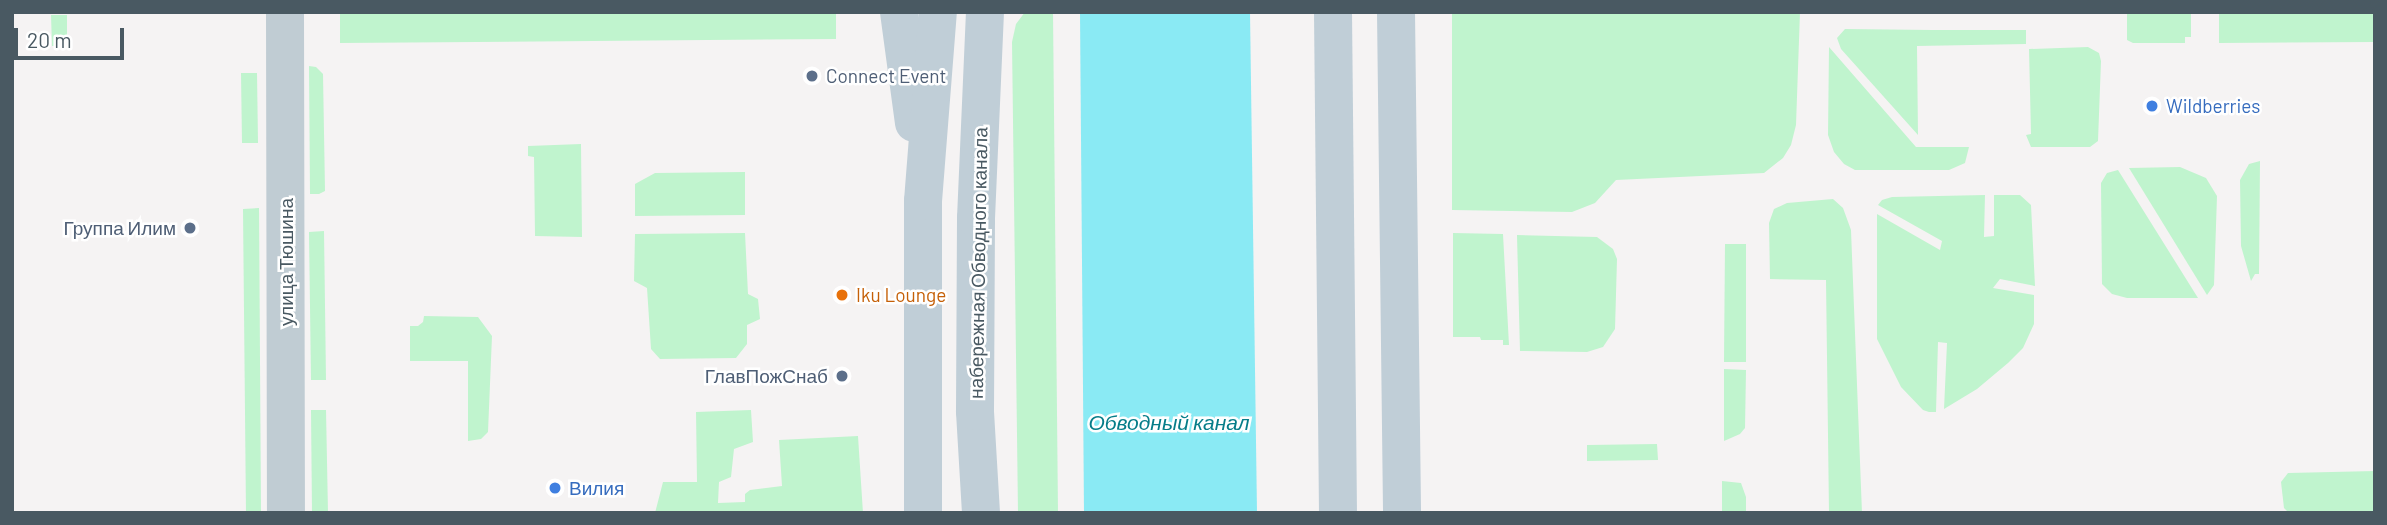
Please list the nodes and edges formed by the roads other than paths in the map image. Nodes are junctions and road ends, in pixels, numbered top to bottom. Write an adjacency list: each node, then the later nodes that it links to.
1 (285, 12): 10 (street, улица Тюшина)
2 (900, 12): 9 (main road)
3 (938, 12): 9 (main road)
4 (985, 12): 8 (main road, набережная Обводного канала)
5 (1006, 12): 8 (main road)
6 (1333, 12): 13 (main road)
7 (1396, 12): 14 (main road)
8 (982, 85): 12 (main road, набережная Обводного канала)
9 (923, 201): 11 (main road)
10 (286, 513)
11 (923, 513)
12 (981, 513)
13 (1338, 513)
14 (1402, 513)

